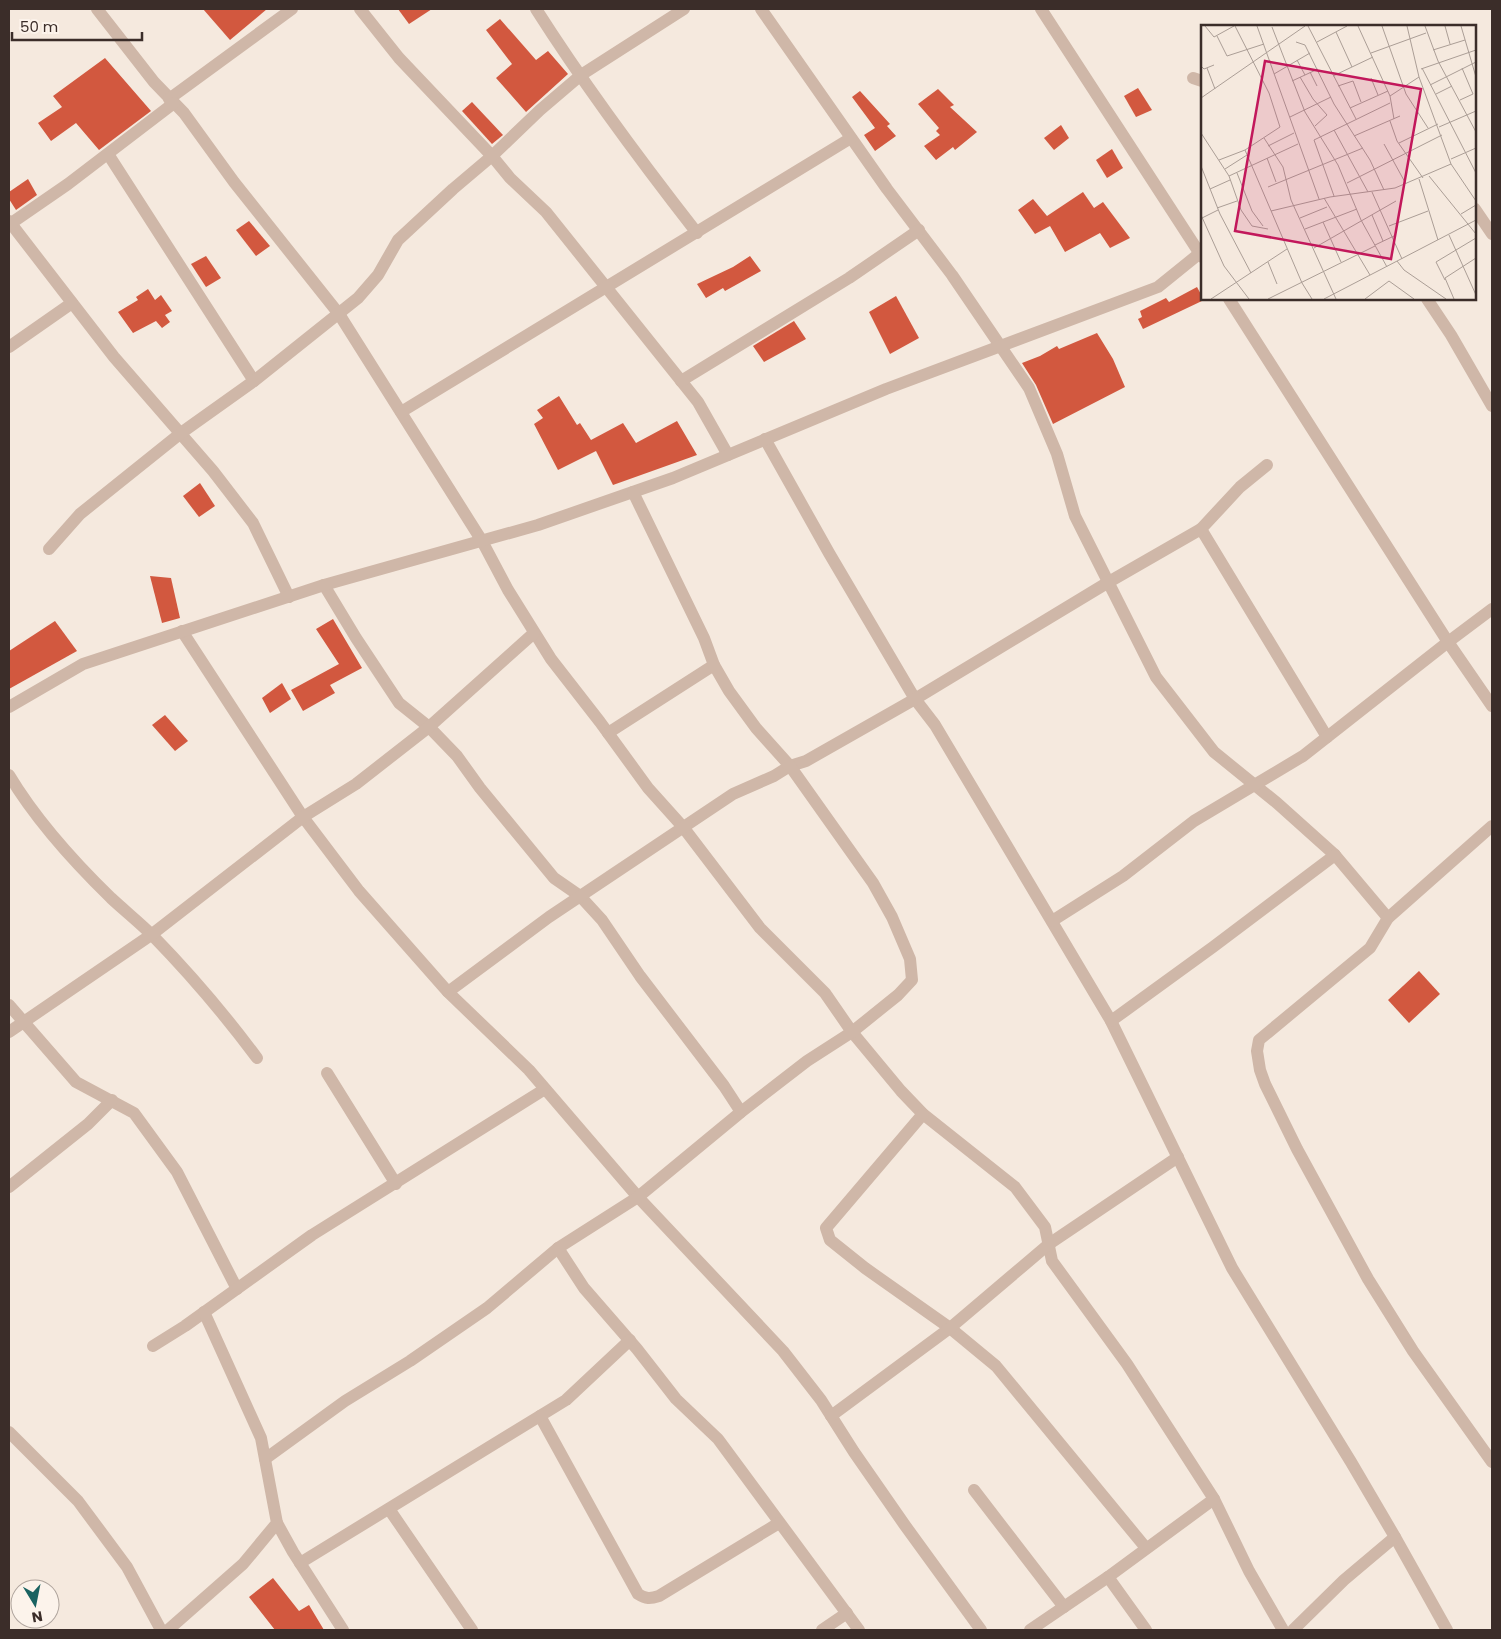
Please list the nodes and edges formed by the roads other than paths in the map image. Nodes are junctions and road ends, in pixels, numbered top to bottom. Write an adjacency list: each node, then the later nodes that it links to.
1 (97, 9): 9 (street)
2 (292, 9): 9 (street)
3 (360, 9): 12 (street)
4 (536, 9): 8 (street)
5 (684, 9): 8 (street)
6 (761, 9): 10 (street)
7 (1040, 9): 18 (street)
8 (581, 75): 12 (street); 16 (street)
9 (172, 101): 11 (street); 23 (street)
10 (851, 138): 15 (street); 16 (street)
11 (108, 154): 14 (street); 26 (street)
12 (492, 156): 19 (street); 23 (street)
13 (1476, 210): 17 (street)
14 (10, 222): 22 (street)
15 (919, 230): 24 (street); 27 (street)
16 (697, 233): 19 (street)
17 (1492, 234)
18 (1201, 255): 24 (street)
19 (605, 288): 27 (street); 29 (street)
20 (1230, 300): 44 (street)
21 (1427, 300): 28 (street)
22 (72, 302): 25 (street); 30 (street)
23 (339, 314): 26 (street); 29 (street)
24 (1001, 345): 31 (street); 38 (street)
25 (9, 347)
26 (254, 382): 30 (street)
27 (681, 382): 32 (street)
28 (1492, 406)
29 (401, 412): 36 (street)
30 (181, 433): 37 (street); 40 (street)
31 (765, 439): 32 (street); 46 (street)
32 (728, 455): 34 (street)
33 (1267, 465): 35 (street)
34 (633, 492): 36 (street); 45 (street)
35 (1201, 529): 38 (street); 51 (street)
36 (482, 541): 39 (street); 43 (street)
37 (49, 549)
38 (1107, 583): 46 (street); 54 (street)
39 (324, 585): 40 (street); 49 (street)
40 (289, 597): 42 (street)
41 (1492, 609): 44 (street)
42 (182, 631): 48 (street); 55 (street)
43 (534, 632): 49 (street); 50 (street)
44 (1448, 642): 47 (street); 51 (street)
45 (714, 665): 50 (street); 52 (street)
46 (915, 699): 52 (street); 61 (street)
47 (1492, 706)
48 (9, 707)
49 (429, 727): 55 (street); 59 (street)
50 (608, 733): 57 (street)
51 (1327, 737): 54 (street)
52 (790, 766): 57 (street); 68 (street)
53 (9, 775): 62 (street)
54 (1254, 785): 58 (street); 61 (street)
55 (303, 817): 62 (street); 63 (street)
56 (1492, 826): 60 (street)
57 (683, 827): 59 (street); 68 (street)
58 (1335, 855): 60 (street); 65 (street)
59 (580, 896): 63 (street); 73 (street)
60 (1388, 918): 90 (street)
61 (1052, 921): 65 (street)
62 (151, 934): 66 (street); 69 (street)
63 (448, 992): 71 (street)
64 (9, 1005): 66 (street)
65 (1111, 1021): 75 (street)
66 (23, 1022): 67 (street); 72 (street)
67 (9, 1032)
68 (852, 1032): 73 (street); 74 (street)
69 (257, 1058)
70 (327, 1073): 76 (street)
71 (546, 1089): 76 (street); 78 (street)
72 (112, 1100): 77 (street); 81 (street)
73 (741, 1112): 78 (street)
74 (923, 1114): 79 (street); 83 (street)
75 (1178, 1157): 79 (street); 96 (street)
76 (396, 1184): 81 (street)
77 (9, 1187)
78 (638, 1197): 80 (street); 87 (street)
79 (1049, 1244): 83 (street); 92 (street)
80 (558, 1248): 84 (street); 89 (street)
81 (237, 1289): 82 (street)
82 (204, 1312): 85 (street); 89 (street)
83 (950, 1328): 87 (street); 97 (street)
84 (630, 1340): 86 (street); 95 (street)
85 (153, 1346)
86 (540, 1416): 93 (street); 95 (street)
87 (831, 1416): 108 (street)
88 (9, 1432): 102 (street)
89 (265, 1459): 94 (street)
90 (1492, 1462)
91 (974, 1490): 100 (street)
92 (1214, 1499): 97 (street); 111 (street)
93 (389, 1509): 98 (street); 105 (street)
94 (277, 1523): 98 (street); 103 (street)
95 (779, 1523): 101 (street)
96 (1396, 1537): 112 (street); 113 (street)
97 (1146, 1548): 99 (street)
98 (300, 1563): 104 (street)
99 (1108, 1577): 100 (street); 110 (street)
100 (1064, 1607): 109 (street)
101 (847, 1613): 106 (street); 107 (street)
102 (161, 1630)
103 (168, 1630)
104 (343, 1630)
105 (472, 1630)
106 (822, 1630)
107 (858, 1630)
108 (981, 1630)
109 (1030, 1630)
110 (1146, 1630)
111 (1283, 1630)
112 (1293, 1630)
113 (1447, 1630)

